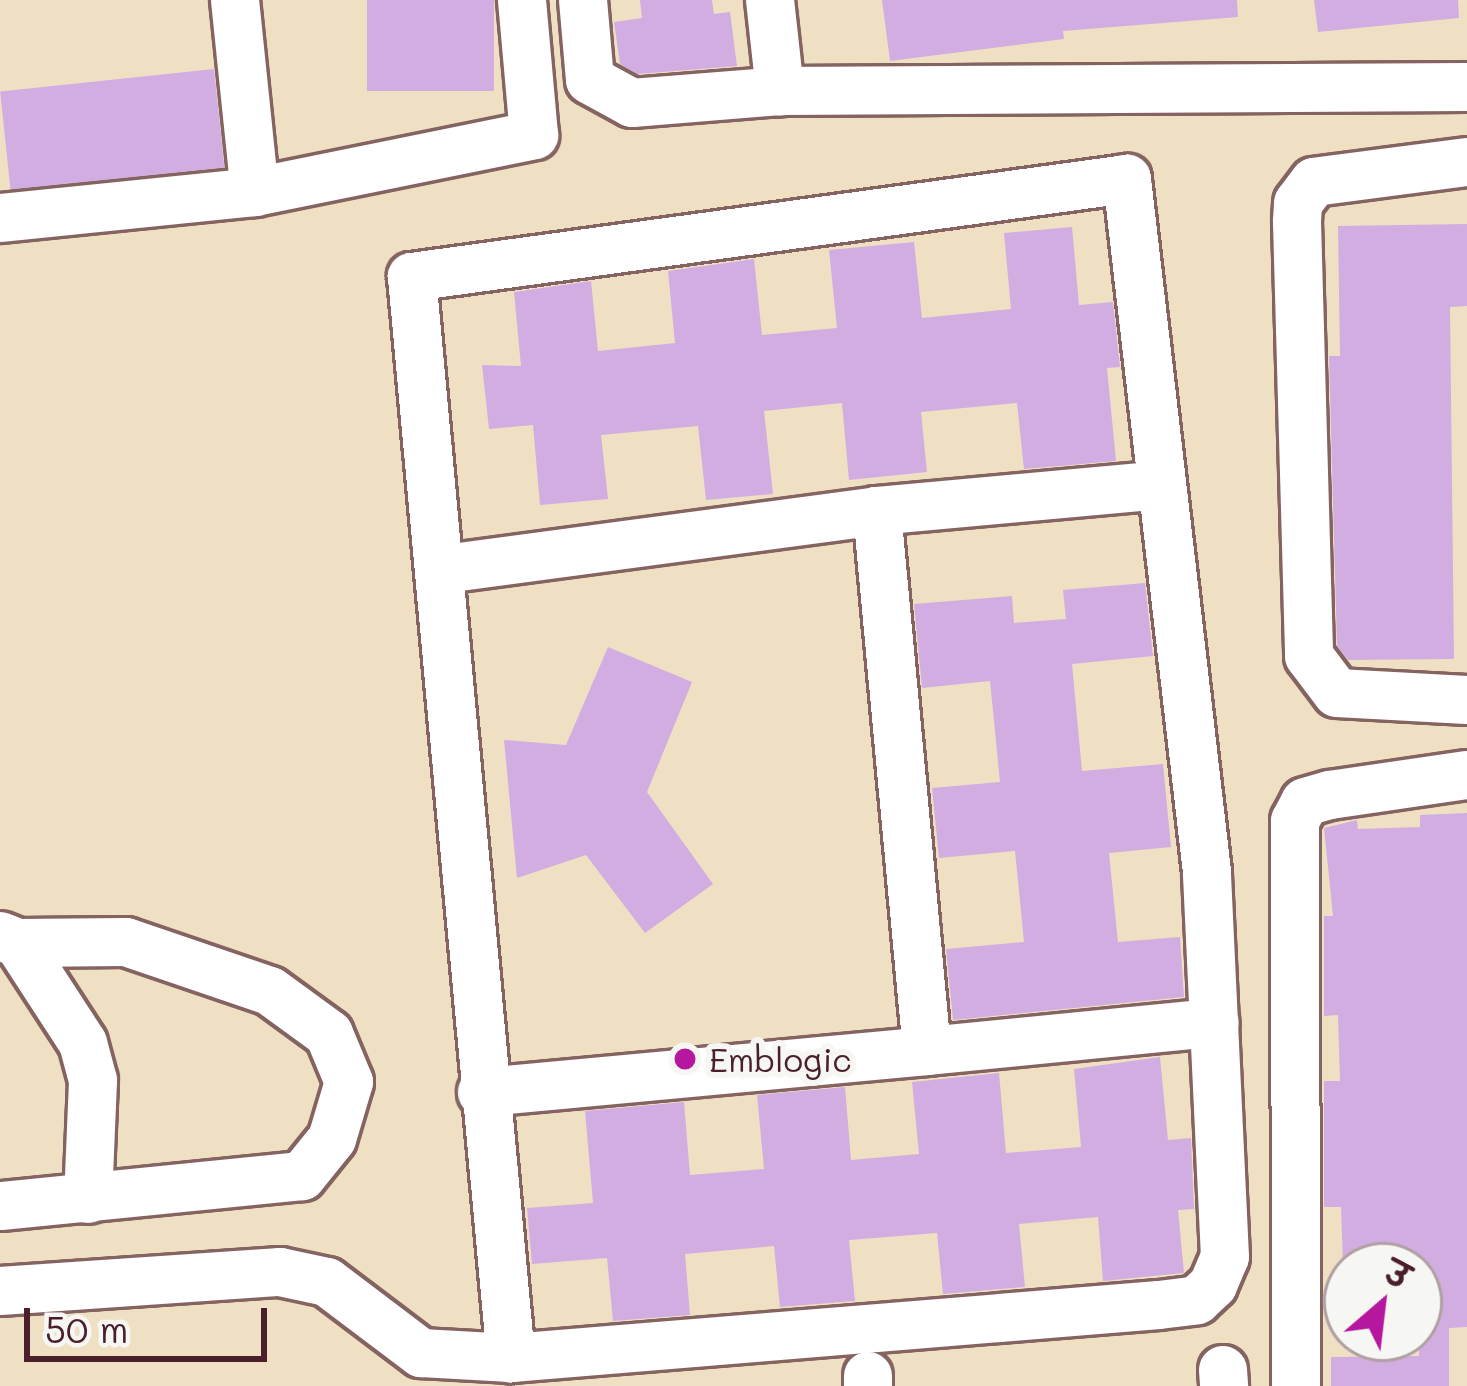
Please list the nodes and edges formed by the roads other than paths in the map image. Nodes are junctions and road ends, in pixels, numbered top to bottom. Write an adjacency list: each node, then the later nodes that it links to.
1 (235, 0): 8 (street)
2 (522, 0): 8 (street)
3 (583, 0): 6 (street)
4 (770, 0): 6 (street)
5 (1467, 87): 6 (street)
6 (780, 91)
7 (1467, 162): 13 (street)
8 (254, 192): 9 (street)
9 (0, 218)
10 (1162, 485): 11 (street); 12 (street); 16 (street)
11 (877, 511): 12 (street); 17 (street)
12 (443, 568): 18 (street)
13 (1467, 700)
14 (1467, 775): 23 (street)
15 (9, 940): 19 (street); 19 (street)
16 (1215, 1023): 17 (street); 22 (street)
17 (927, 1051): 18 (street)
18 (482, 1092): 22 (street)
19 (88, 1199): 20 (street)
20 (0, 1206)
21 (0, 1291): 22 (street)
22 (511, 1358)
23 (1296, 1386)

